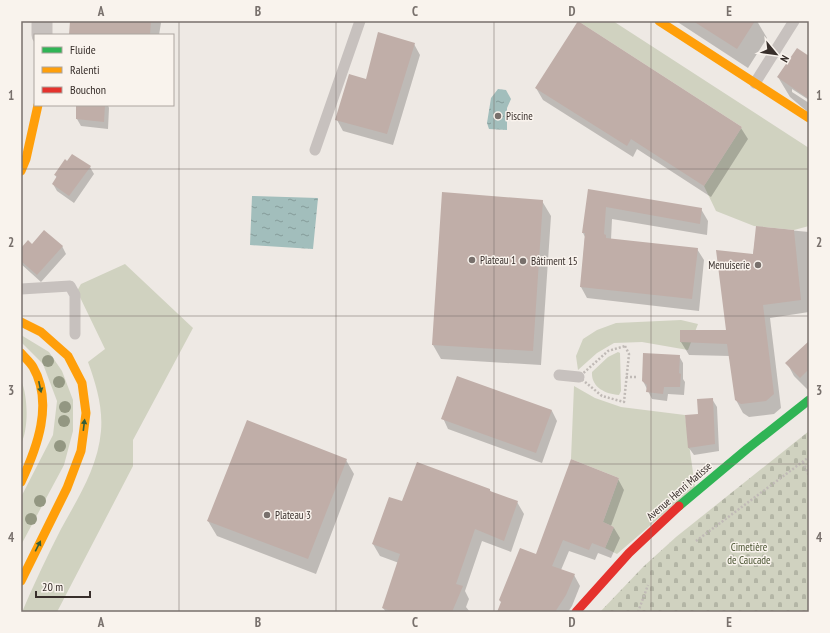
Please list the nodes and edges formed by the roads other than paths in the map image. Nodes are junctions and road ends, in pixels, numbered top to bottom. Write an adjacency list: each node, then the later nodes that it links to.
1 (42, 21): 5 (street)
2 (360, 21): 9 (lane)
3 (659, 21): 6 (main road)
4 (794, 21): 6 (lane)
5 (42, 34)
6 (754, 83): 8 (main road)
7 (38, 106): 10 (main road)
8 (809, 118)
9 (315, 150)
10 (21, 171)
11 (21, 289): 13 (lane)
12 (21, 322): 19 (main road, one-way to 12)
13 (75, 334)
14 (21, 353): 18 (main road, one-way to 18)
15 (559, 375): 16 (lane)
16 (579, 376)
17 (809, 400): 20 (main road, Avenue Henri Matisse)
18 (21, 482)
19 (21, 581)
20 (576, 612)

